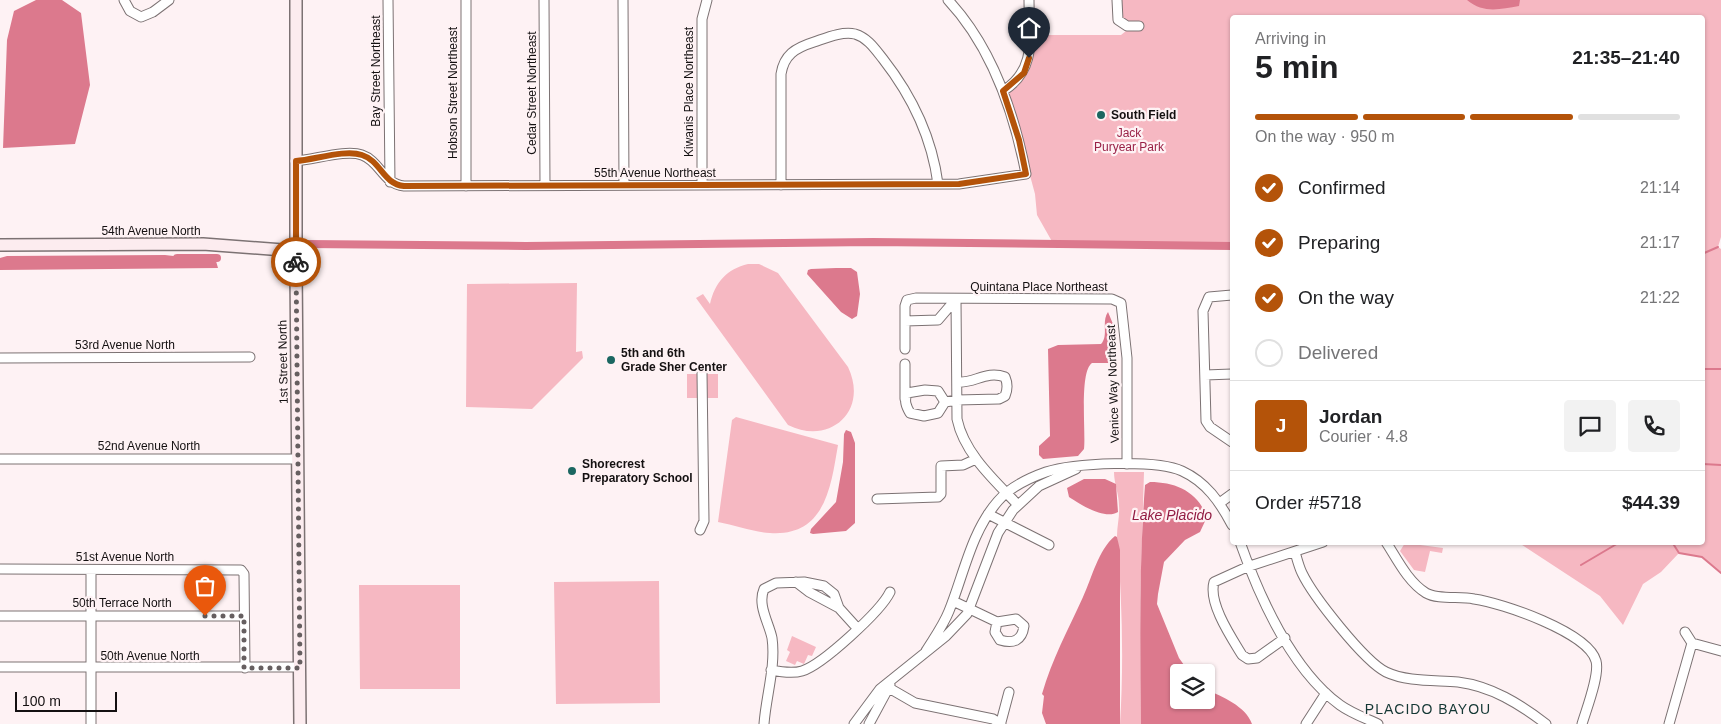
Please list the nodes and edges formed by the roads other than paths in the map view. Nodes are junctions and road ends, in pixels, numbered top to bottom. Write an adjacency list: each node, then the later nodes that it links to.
1 (124, 0): 2 (street)
2 (168, 0)
3 (296, 0): 16 (street, 1st Street North)
4 (388, 0): 14 (street, Bay Street Northeast)
5 (466, 0): 23 (street, Hobson Street Northeast)
6 (544, 0): 19 (street, Cedar Street Northeast)
7 (623, 0): 20 (street)
8 (707, 0): 21 (street, Kiwanis Place Northeast)
9 (948, 0): 13 (street)
10 (1029, 0): 13 (street)
11 (1117, 0): 12 (street)
12 (1139, 26)
13 (1003, 91): 18 (street, 55th Avenue Northeast)
14 (389, 142): 15 (street, Bay Street Northeast); 17 (street, Bay Street Northeast)
15 (367, 157): 16 (street); 17 (street)
16 (296, 161): 25 (street, 1st Street North)
17 (390, 182): 23 (street, 55th Avenue Northeast)
18 (938, 184): 22 (street, 55th Avenue Northeast); 22 (street)
19 (544, 185): 20 (street, 55th Avenue Northeast); 23 (street, 55th Avenue Northeast)
20 (624, 185): 21 (street, 55th Avenue Northeast)
21 (702, 185): 22 (street, 55th Avenue Northeast)
22 (781, 185)
23 (466, 186)
24 (2, 245): 25 (street, 54th Avenue North)
25 (296, 250): 44 (street, 1st Street North)
26 (1230, 295): 36 (street)
27 (956, 299): 28 (street, Quintana Place Northeast); 29 (street); 29 (street, Quintana Place Northeast); 37 (street)
28 (1121, 304): 45 (street, Venice Way Northeast)
29 (905, 321): 30 (street)
30 (905, 349)
31 (250, 357): 32 (street, 53rd Avenue North)
32 (0, 358)
33 (905, 364): 38 (street)
34 (702, 373): 55 (street)
35 (1230, 374): 36 (street)
36 (1205, 375): 41 (street)
37 (956, 382): 39 (street); 39 (street)
38 (905, 399): 40 (street); 40 (street)
39 (957, 400): 40 (street); 42 (street)
40 (946, 402)
41 (1230, 441)
42 (976, 458): 47 (street); 49 (street)
43 (0, 459): 44 (street, 52nd Avenue North)
44 (297, 459): 80 (street, 1st Street North)
45 (1128, 464): 46 (street); 50 (street)
46 (1083, 467): 47 (street); 51 (street)
47 (1006, 493): 51 (street); 52 (street)
48 (1230, 495): 50 (street)
49 (877, 499)
50 (1220, 502): 53 (street)
51 (1018, 505): 54 (street)
52 (988, 514): 54 (street); 65 (street)
53 (1230, 521)
54 (1005, 522): 56 (street); 66 (street)
55 (700, 530)
56 (1049, 545)
57 (1241, 545): 61 (street)
58 (1315, 545): 60 (street)
59 (1388, 545): 94 (street)
60 (1295, 552): 61 (street); 93 (street)
61 (1247, 567): 73 (street); 73 (street)
62 (0, 569): 63 (street, 51st Avenue North)
63 (90, 570): 67 (street); 69 (street, 51st Avenue North)
64 (890, 592): 71 (street)
65 (953, 601): 66 (street); 75 (street)
66 (970, 609): 70 (street); 75 (street)
67 (91, 615): 68 (street, 50th Terrace North); 69 (street, 50th Terrace North); 78 (street)
68 (0, 616)
69 (244, 616): 79 (street, 51st Avenue North)
70 (997, 622)
71 (858, 629): 81 (street); 81 (street)
72 (1685, 632): 74 (street)
73 (1284, 638): 84 (street)
74 (1692, 643): 76 (street); 95 (street)
75 (926, 651): 82 (street)
76 (1721, 651)
77 (0, 667): 78 (street, 50th Avenue North)
78 (91, 668): 79 (street, 50th Avenue North); 86 (street)
79 (244, 668): 80 (street, 50th Avenue North)
80 (300, 668): 87 (street, 1st Street North)
81 (771, 670): 88 (street)
82 (887, 686): 85 (street); 89 (street); 90 (street)
83 (1009, 692): 85 (street)
84 (1326, 693): 91 (street); 92 (street)
85 (1001, 723)
86 (91, 724)
87 (300, 724)
88 (764, 724)
89 (854, 724)
90 (869, 724)
91 (1306, 724)
92 (1378, 724)
93 (1546, 724)
94 (1582, 724)
95 (1669, 724)

